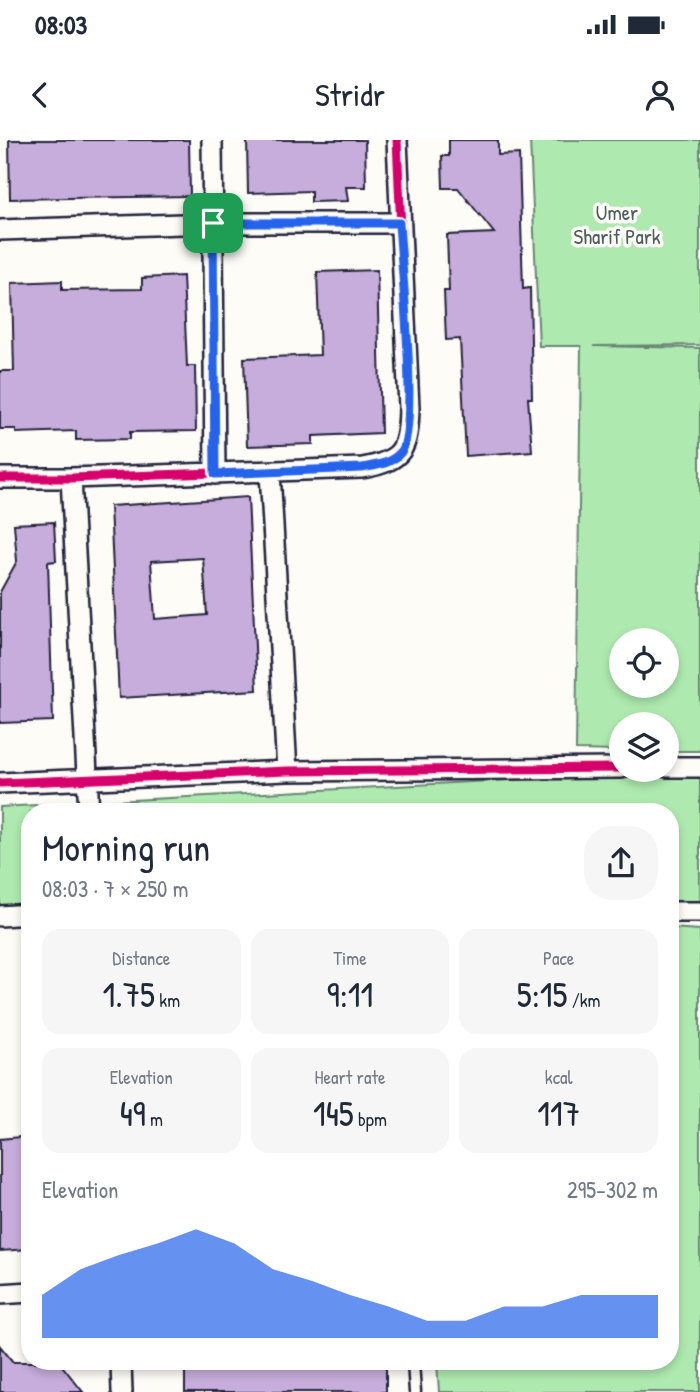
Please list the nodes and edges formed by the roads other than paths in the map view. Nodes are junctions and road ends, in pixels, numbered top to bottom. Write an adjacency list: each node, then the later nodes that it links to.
1 (212, 140): 3 (street)
2 (397, 140): 4 (street)
3 (213, 223): 4 (street); 5 (street); 7 (street)
4 (399, 223): 6 (street)
5 (0, 230)
6 (270, 472): 7 (street); 13 (street)
7 (215, 474): 9 (street)
8 (0, 478): 9 (street)
9 (71, 478): 14 (street)
10 (679, 767): 11 (street)
11 (700, 767)
12 (609, 768): 13 (street)
13 (287, 771): 14 (street)
14 (89, 778): 15 (street); 16 (street)
15 (0, 783)
16 (89, 803)
17 (679, 912): 18 (street)
18 (700, 912)
19 (21, 915): 20 (street)
20 (0, 916)
21 (21, 1293): 22 (street)
22 (0, 1294)
23 (121, 1370): 25 (street)
24 (414, 1370): 26 (lane)
25 (122, 1392)
26 (415, 1392)

